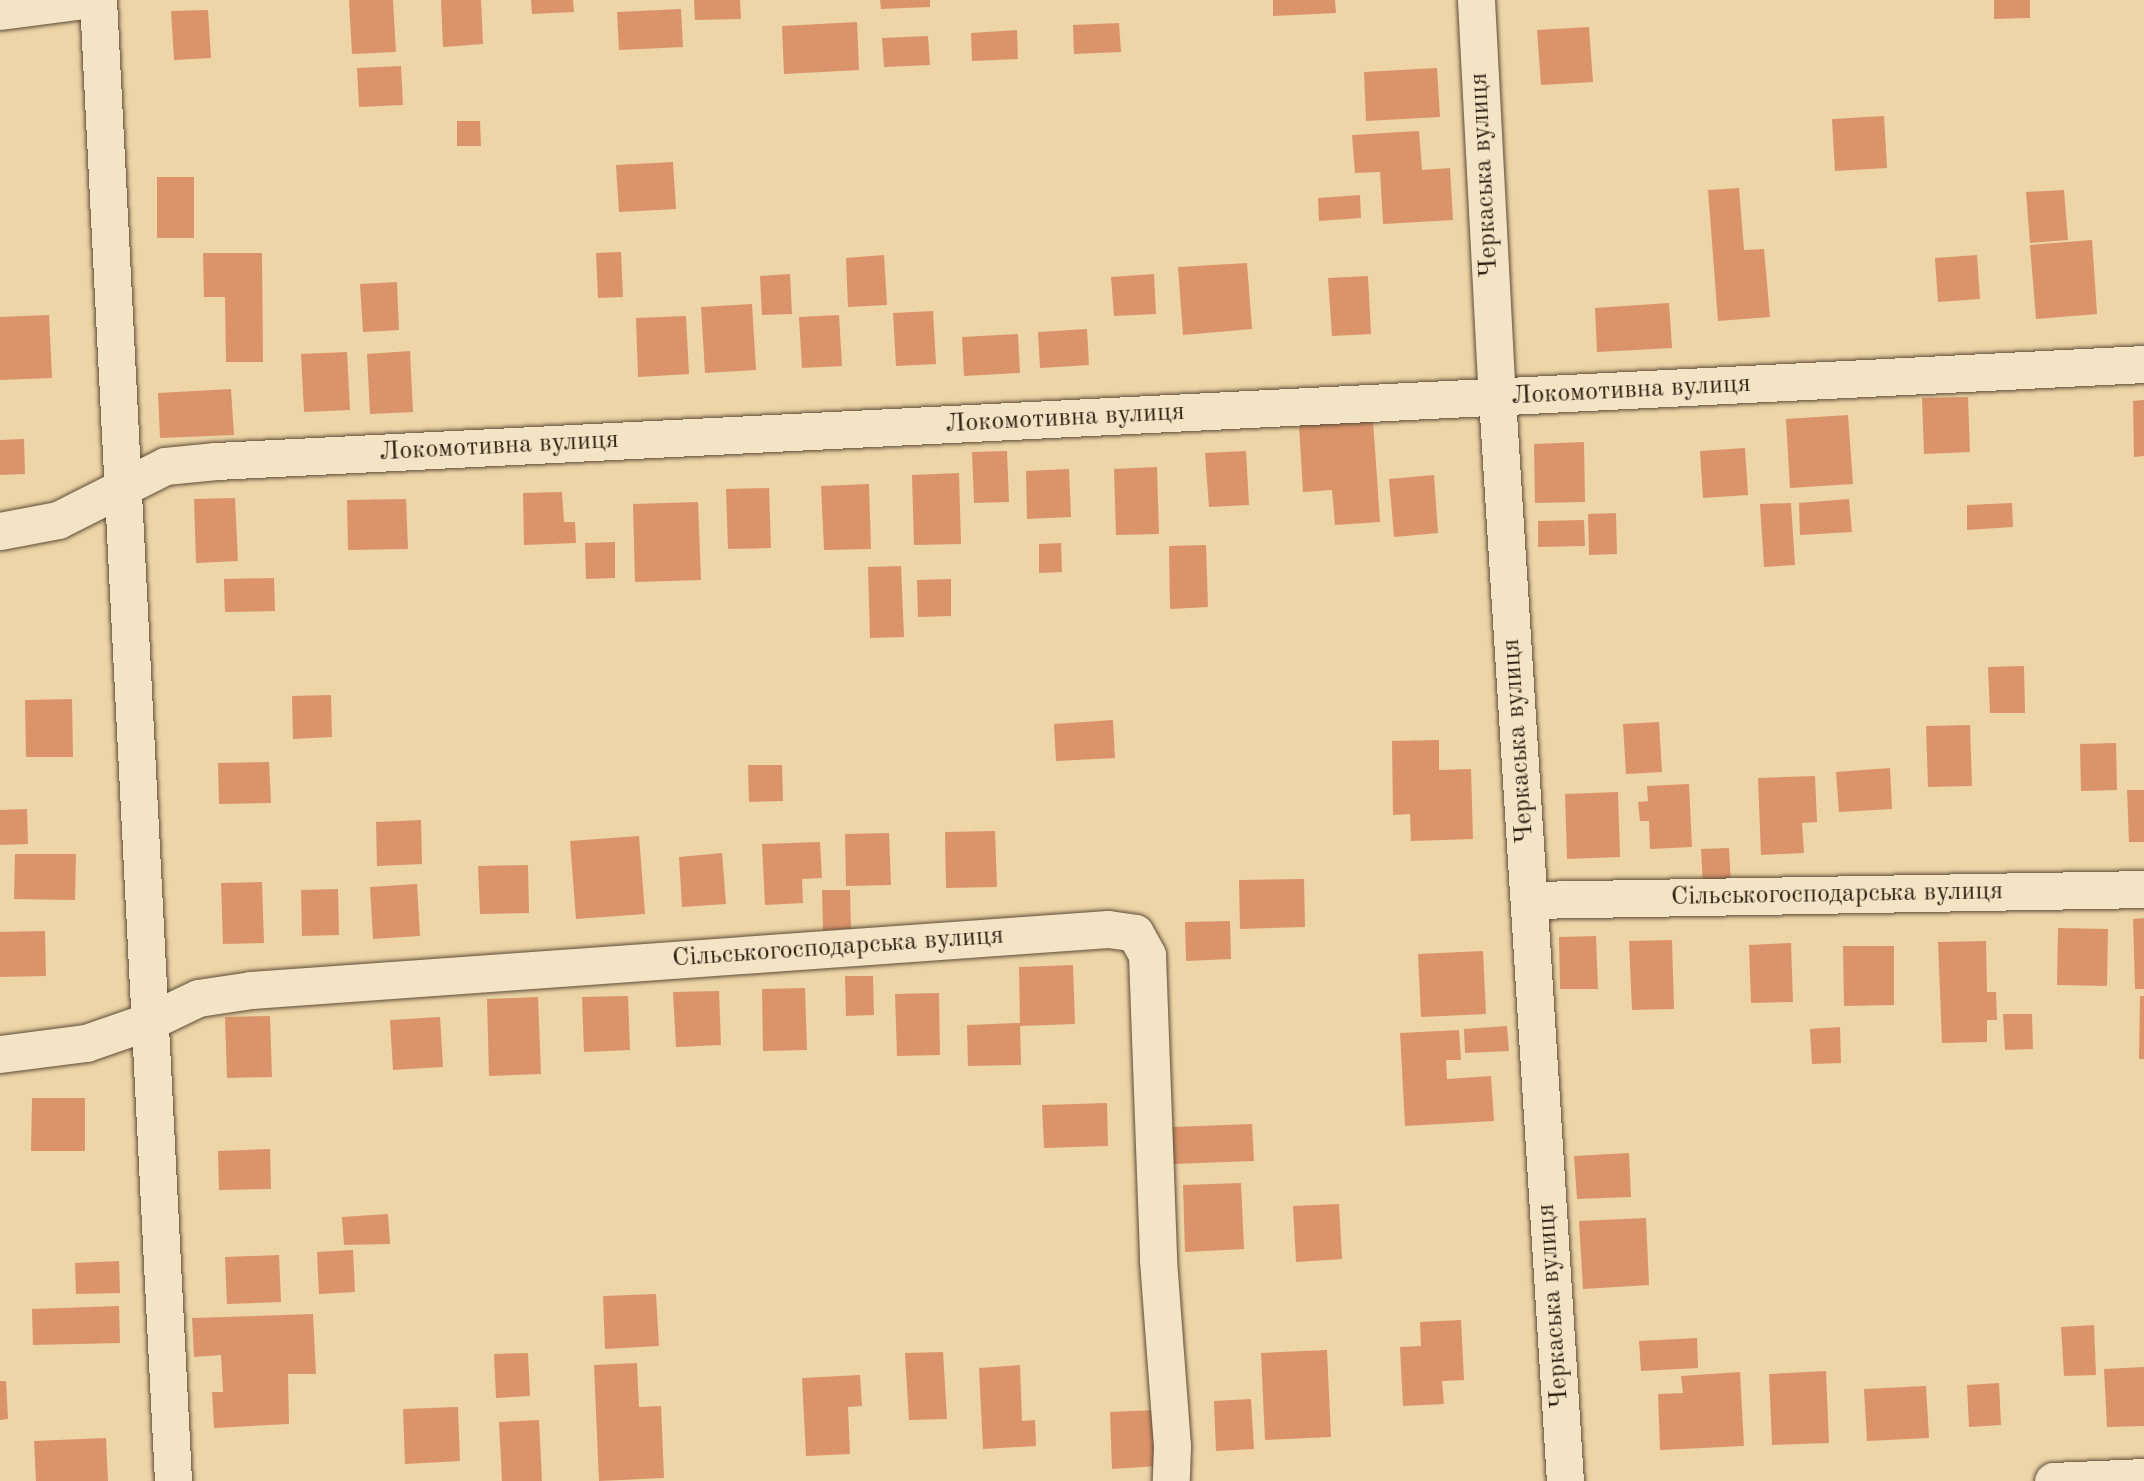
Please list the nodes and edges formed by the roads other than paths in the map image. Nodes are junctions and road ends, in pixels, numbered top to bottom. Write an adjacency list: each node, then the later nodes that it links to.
1 (83, 0): 4 (street)
2 (98, 0): 7 (street)
3 (1476, 0): 6 (street, Черкаська вулиця)
4 (0, 11)
5 (2144, 364): 6 (street, Локомотивна вулиця)
6 (1497, 398): 7 (street, Локомотивна вулиця); 10 (street, Черкаська вулиця)
7 (123, 486): 8 (street, Локомотивна вулиця); 11 (street)
8 (0, 531)
9 (2144, 889): 10 (street, Сільськогосподарська вулиця)
10 (1529, 900): 16 (street, Черкаська вулиця)
11 (150, 1021): 12 (street, Сільськогосподарська вулиця); 14 (street); 15 (street, Сільськогосподарська вулиця)
12 (0, 1054)
13 (2144, 1477): 17 (street)
14 (173, 1481)
15 (1171, 1481)
16 (1565, 1481)
17 (2053, 1481)

